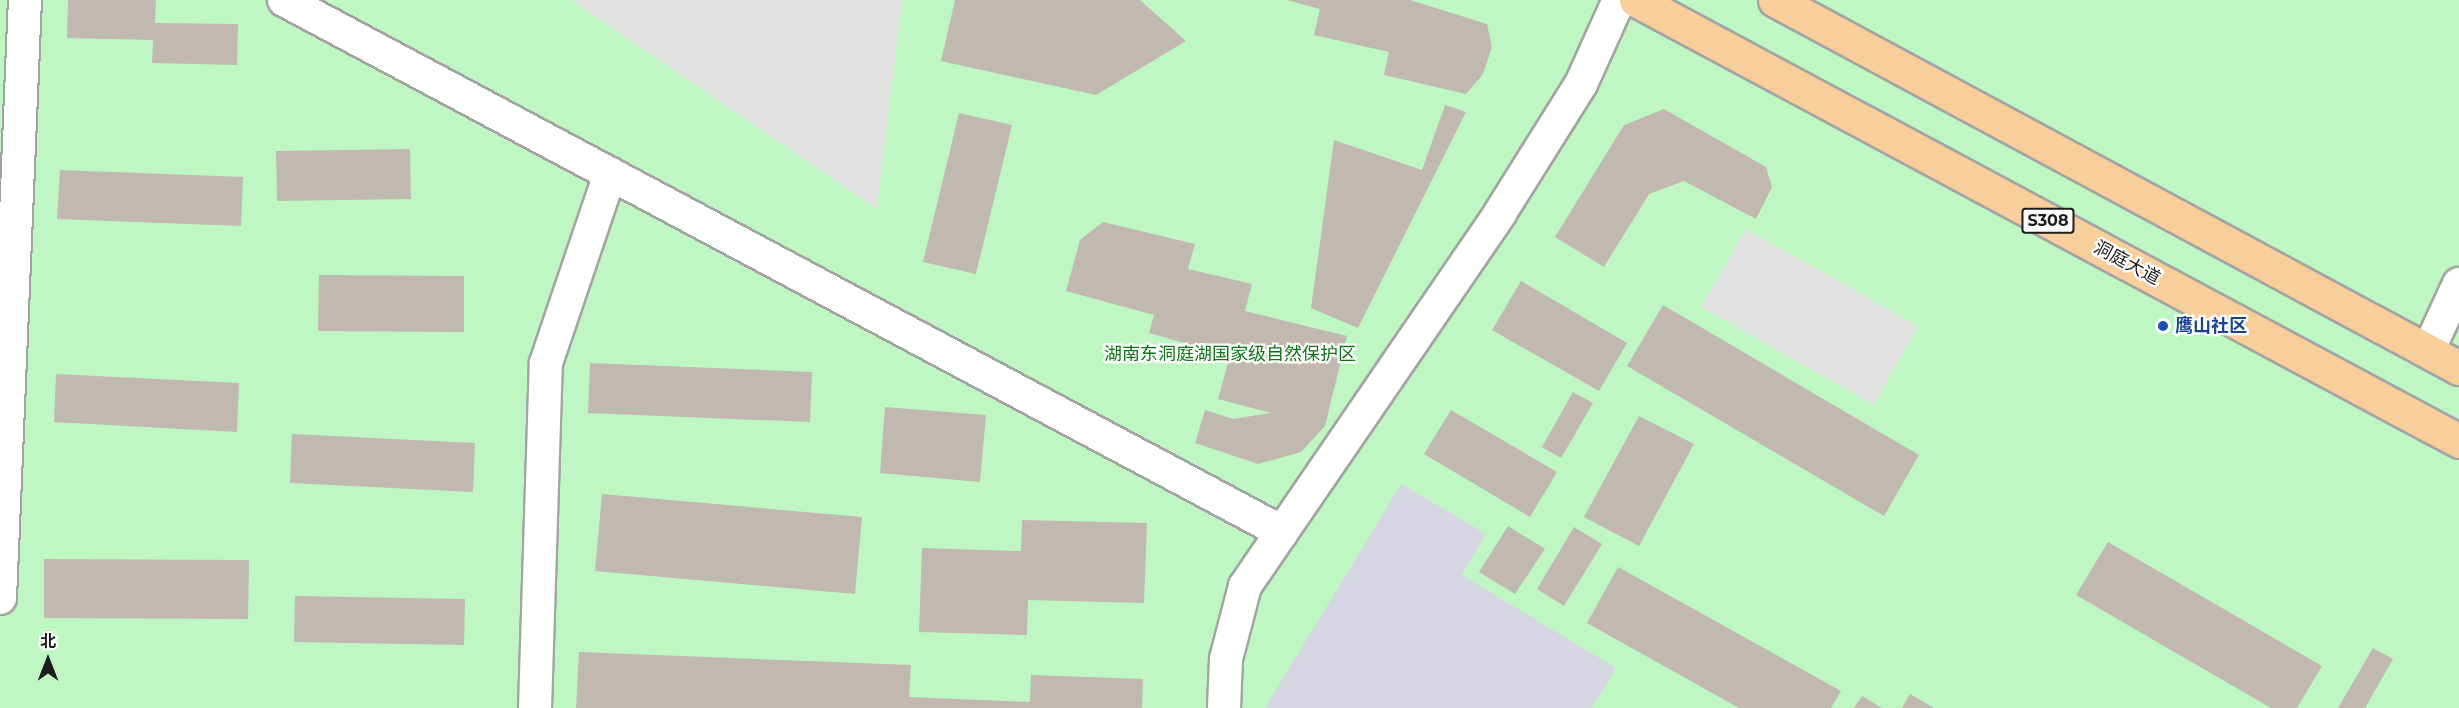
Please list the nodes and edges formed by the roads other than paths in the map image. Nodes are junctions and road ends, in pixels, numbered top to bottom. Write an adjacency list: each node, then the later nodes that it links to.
1 (25, 0): 12 (street)
2 (284, 0): 6 (street)
3 (1619, 0): 11 (street)
4 (1636, 0): 10 (main road, 洞庭大道 / S308)
5 (1775, 0): 8 (main road)
6 (610, 174): 11 (street); 13 (street)
7 (2459, 284): 8 (street)
8 (2428, 351): 9 (main road)
9 (2459, 368)
10 (2459, 441)
11 (1282, 532): 14 (street)
12 (0, 598)
13 (535, 708)
14 (1224, 708)

